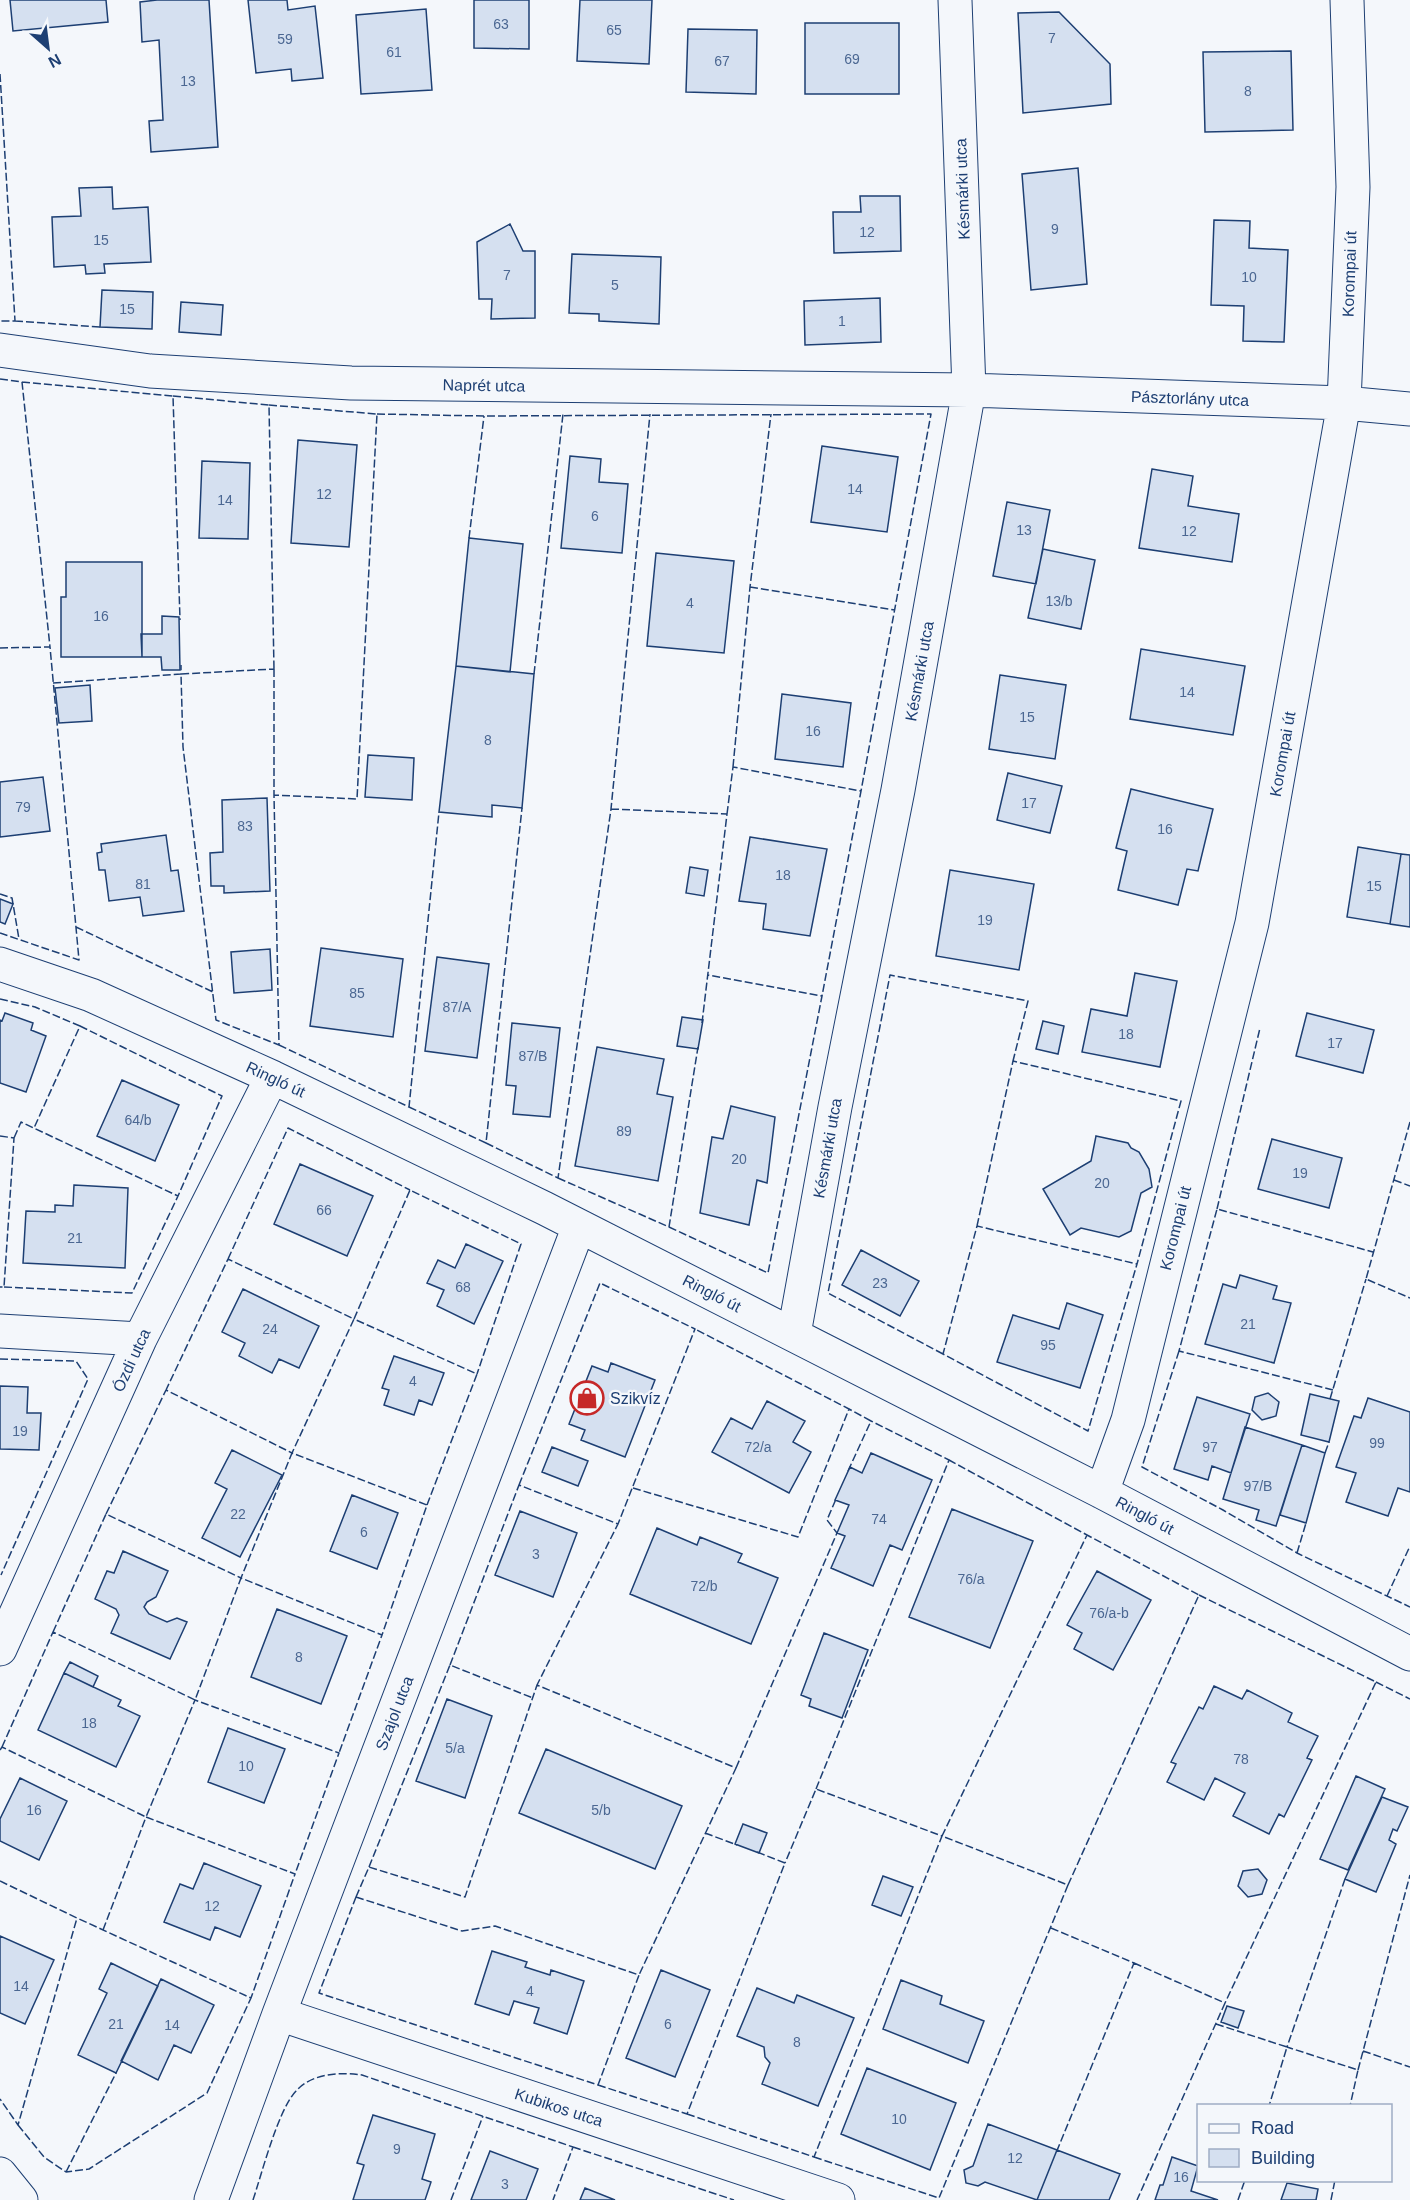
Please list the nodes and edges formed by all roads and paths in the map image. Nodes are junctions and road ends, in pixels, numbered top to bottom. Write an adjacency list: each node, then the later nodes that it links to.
1 (955, 0): 4 (street, Késmárki utca)
2 (1347, 0): 5 (street, Korompai út)
3 (0, 350): 4 (street, Naprét utca)
4 (969, 390): 5 (street, Pásztorlány utca); 11 (street, Késmárki utca)
5 (1344, 403): 6 (street, Pásztorlány utca); 13 (street, Korompai út)
6 (1410, 408)
7 (0, 964): 8 (street, Ringló út)
8 (272, 1077): 9 (street, Ringló út); 12 (street, Ózdi utca)
9 (579, 1226): 11 (street, Ringló út); 16 (street, Szajol utca)
10 (0, 1331): 12 (street)
11 (794, 1335): 13 (street, Ringló út)
12 (140, 1339): 14 (street, Ózdi utca)
13 (1102, 1492): 15 (street, Ringló út)
14 (0, 1649)
15 (1410, 1654)
16 (279, 2014): 19 (street, Szajol utca); 20 (street, Kubikos utca)
17 (0, 2174): 18 (street)
18 (21, 2200)
19 (211, 2200)
20 (838, 2200)

